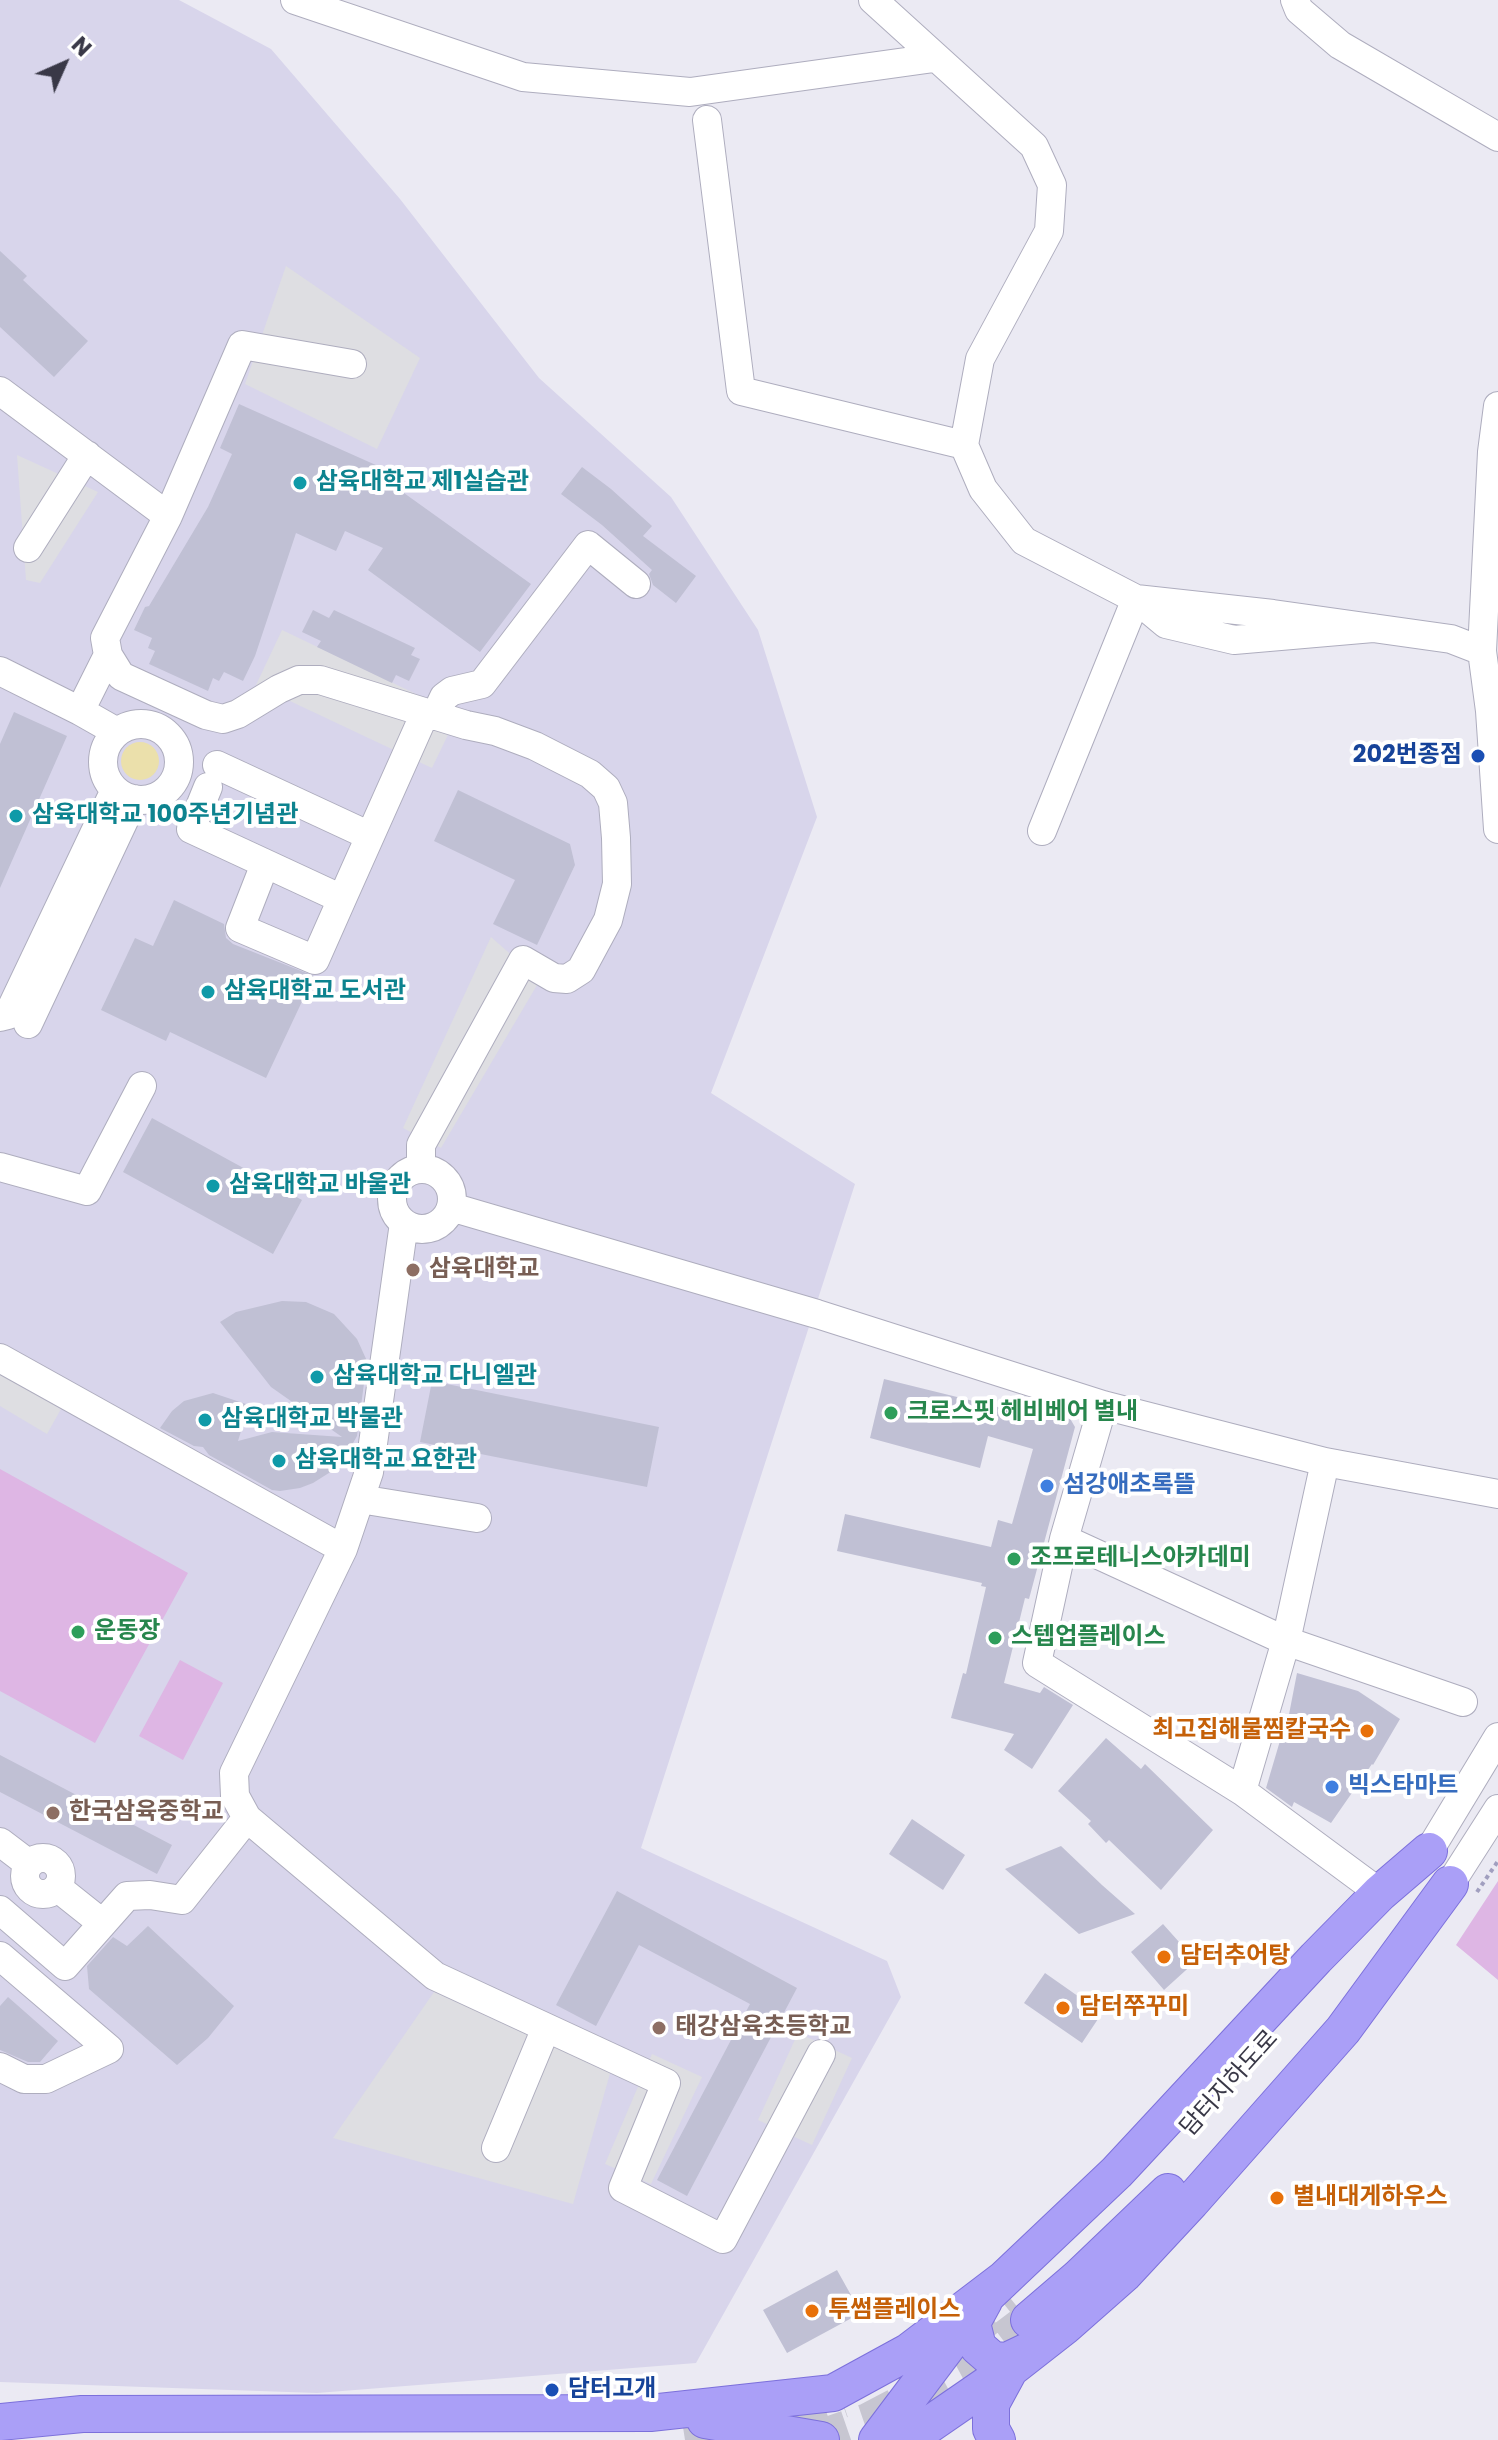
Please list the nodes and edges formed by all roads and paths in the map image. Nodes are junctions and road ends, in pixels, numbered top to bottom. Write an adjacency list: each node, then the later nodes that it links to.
1 (295, 0): 4 (street)
2 (873, 0): 4 (street)
3 (1295, 0): 6 (street)
4 (934, 58): 10 (street)
5 (707, 120): 10 (street)
6 (1498, 137)
7 (352, 364): 12 (street)
8 (0, 391): 11 (street)
9 (1498, 406): 16 (street)
10 (964, 445): 15 (street)
11 (87, 455): 12 (street); 13 (street)
12 (168, 516): 17 (street)
13 (28, 548)
14 (636, 584): 23 (street)
15 (1136, 599): 16 (street); 30 (street)
16 (1482, 651): 21 (street)
17 (108, 655): 19 (street); 20 (street)
18 (0, 671): 20 (street)
19 (169, 699): 22 (street); 24 (street)
20 (80, 711): 25 (street)
21 (1494, 712): 29 (street)
22 (238, 714): 23 (street); 27 (street)
23 (430, 714): 31 (street); 37 (street)
24 (158, 728): 25 (street); 26 (street)
25 (117, 732): 28 (street)
26 (177, 774): 27 (street); 28 (street)
27 (213, 776): 31 (street); 32 (street)
28 (125, 795): 34 (street)
29 (1498, 829)
30 (1042, 831)
31 (370, 836): 33 (street)
32 (265, 864): 33 (street); 33 (street)
33 (342, 899)
34 (12, 1019)
35 (142, 1086): 36 (street)
36 (0, 1167)
37 (421, 1169): 38 (street); 39 (street)
38 (451, 1207): 39 (street); 41 (street)
39 (404, 1223): 44 (street)
40 (0, 1358): 47 (street)
41 (1103, 1405): 42 (street); 46 (street)
42 (1325, 1462): 43 (street); 48 (street)
43 (1498, 1494)
44 (360, 1499): 45 (street); 47 (street)
45 (477, 1518)
46 (1064, 1539): 48 (street); 51 (street)
47 (343, 1549): 53 (street)
48 (1286, 1641): 49 (street); 51 (street)
49 (1463, 1702)
50 (1498, 1737): 55 (street)
51 (1242, 1791): 58 (street)
52 (1498, 1809): 57 (street)
53 (247, 1818): 60 (street); 62 (street)
54 (0, 1842): 56 (street)
55 (1429, 1851): 58 (main road); 66 (main road, 담터지하도로)
56 (39, 1881): 59 (street); 60 (street)
57 (1450, 1884): 66 (main road)
58 (1380, 1893): 66 (main road)
59 (3, 1920): 60 (street)
60 (102, 1923)
61 (0, 1956): 64 (street)
62 (546, 2028): 63 (street); 65 (street)
63 (821, 2054)
64 (0, 2067)
65 (496, 2148)
66 (1021, 2311): 67 (main road); 69 (main road); 71 (main road)
67 (1010, 2369): 72 (main road); 73 (main road)
68 (0, 2422): 69 (main road)
69 (659, 2423): 70 (main road)
70 (821, 2440)
71 (877, 2440)
72 (907, 2440)
73 (997, 2440)

